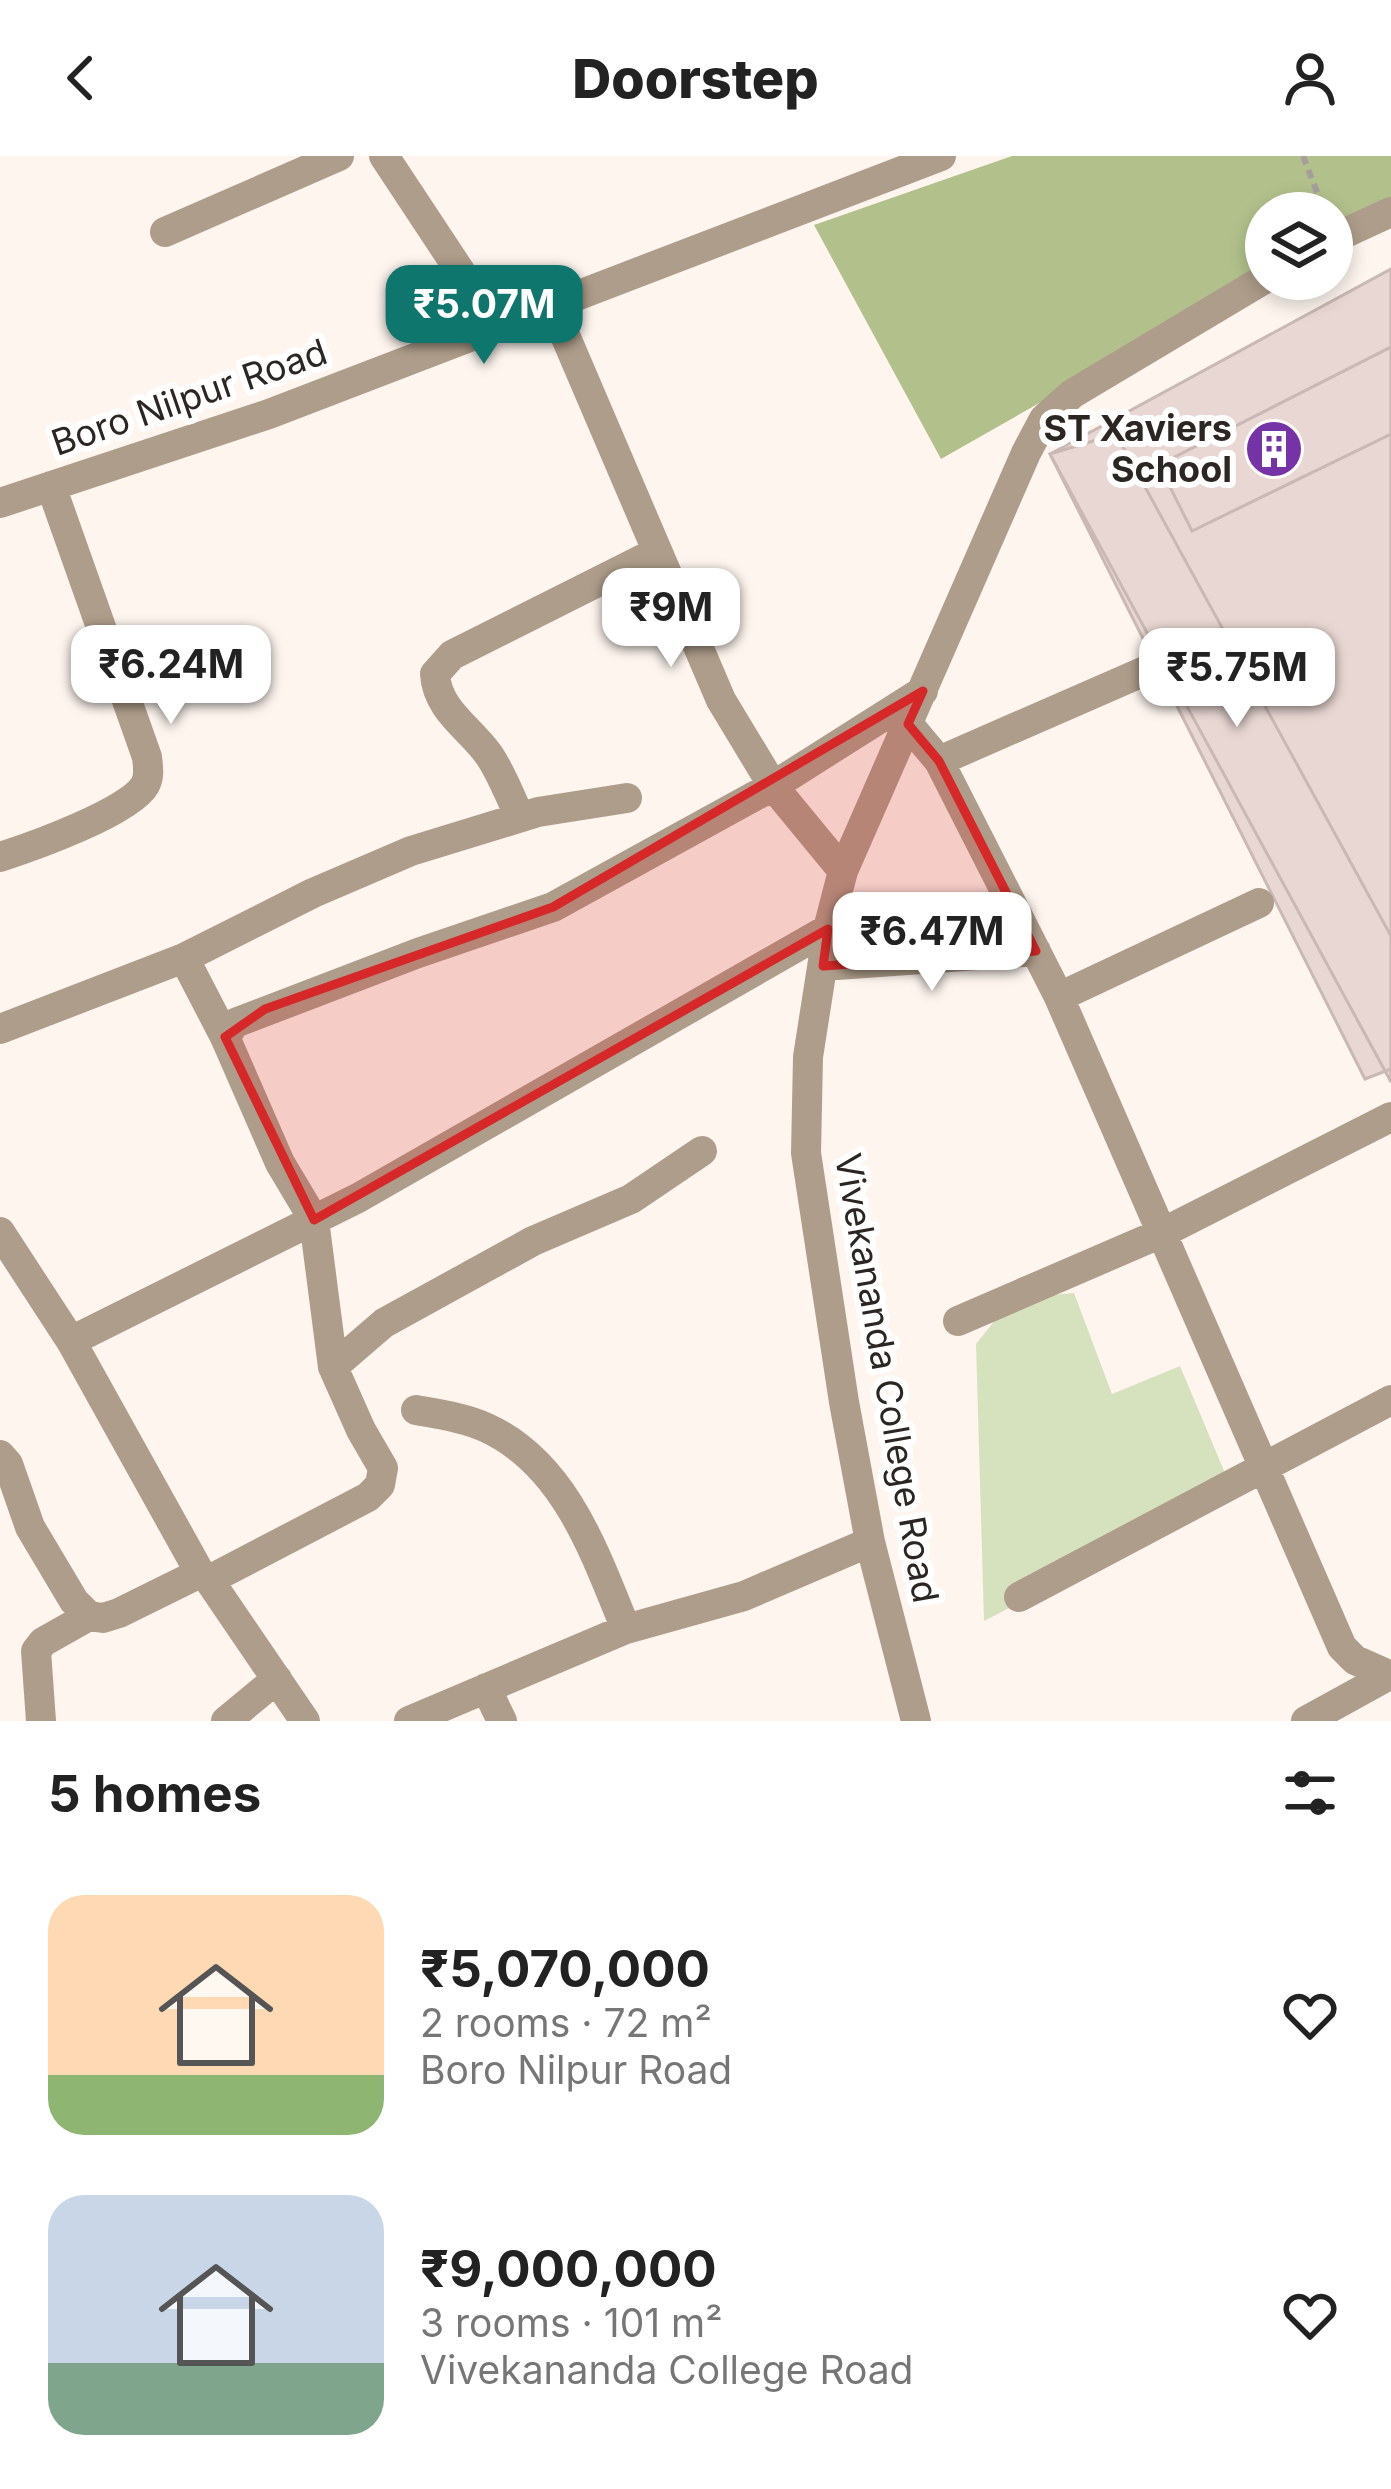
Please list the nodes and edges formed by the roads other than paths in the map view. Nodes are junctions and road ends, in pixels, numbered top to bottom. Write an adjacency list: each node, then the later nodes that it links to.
1 (339, 156): 6 (street)
2 (384, 156): 9 (street)
3 (941, 156): 8 (street, Boro Nilpur Road)
4 (1391, 212): 5 (street)
5 (1353, 229)
6 (165, 232)
7 (1245, 291): 14 (street, Vivekananda College Road)
8 (553, 305): 9 (street, Boro Nilpur Road); 12 (street)
9 (497, 327): 10 (street, Boro Nilpur Road)
10 (51, 486): 11 (street, Boro Nilpur Road); 20 (street)
11 (0, 503)
12 (655, 553): 17 (street); 19 (street)
13 (1145, 671): 16 (street)
14 (923, 691): 15 (street, Vivekananda College Road); 17 (street)
15 (908, 724): 16 (street); 21 (street, Vivekananda College Road)
16 (939, 761): 24 (street)
17 (773, 786): 21 (street); 29 (street)
18 (627, 798): 19 (street)
19 (520, 817): 25 (street)
20 (0, 857)
21 (843, 872): 23 (street, Vivekananda College Road)
22 (1259, 903): 27 (street)
23 (828, 929): 26 (street, Vivekananda College Road); 32 (street)
24 (1036, 951): 26 (street); 27 (street)
25 (184, 958): 28 (street); 29 (street)
26 (823, 966): 42 (street, Vivekananda College Road)
27 (1059, 997): 34 (street)
28 (0, 1029)
29 (226, 1037): 32 (street)
30 (1391, 1117): 34 (street)
31 (702, 1150): 37 (street)
32 (314, 1220): 36 (street); 37 (street)
33 (0, 1232): 36 (street)
34 (1164, 1232): 35 (street); 41 (street)
35 (958, 1322)
36 (71, 1341): 43 (street)
37 (334, 1367): 43 (street)
38 (1391, 1400): 41 (street)
39 (416, 1410): 46 (street)
40 (0, 1455): 45 (street)
41 (1264, 1467): 44 (street); 47 (street)
42 (870, 1542): 46 (street); 55 (street, Vivekananda College Road)
43 (205, 1576): 45 (street); 48 (street)
44 (1018, 1597)
45 (89, 1616): 50 (street)
46 (626, 1629): 49 (street)
47 (1389, 1676): 56 (street)
48 (277, 1679): 51 (street); 52 (street)
49 (486, 1688): 53 (street); 54 (street)
50 (41, 1721)
51 (226, 1721)
52 (305, 1721)
53 (409, 1721)
54 (502, 1721)
55 (916, 1721)
56 (1306, 1721)

